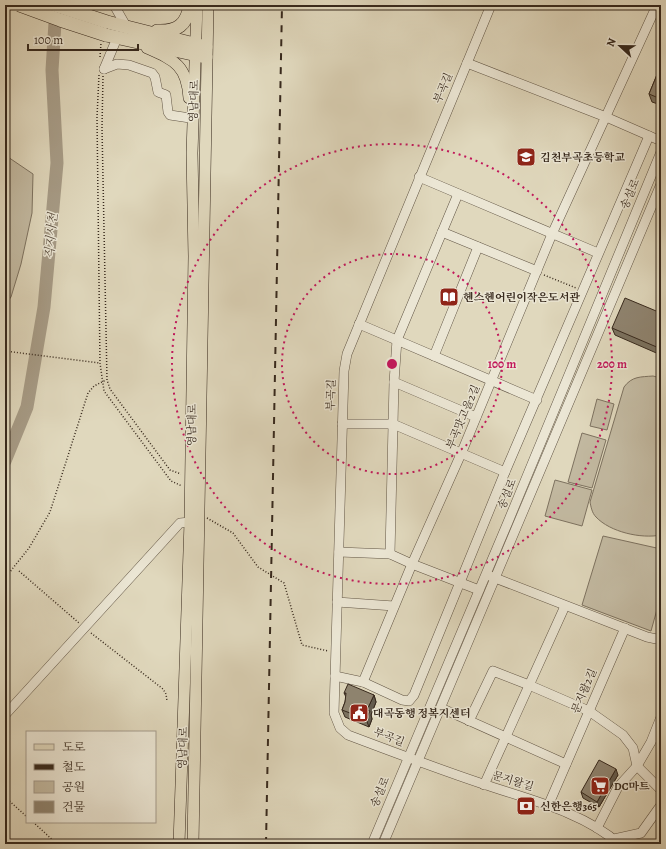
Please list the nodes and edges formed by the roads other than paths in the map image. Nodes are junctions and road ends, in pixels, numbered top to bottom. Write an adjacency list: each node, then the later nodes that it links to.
1 (19, 5): 11 (highway, bridge)
2 (55, 5): 9 (highway, bridge)
3 (114, 5): 9 (street)
4 (190, 5): 10 (highway)
5 (197, 5): 13 (main road, 영남대로)
6 (208, 5): 13 (main road, 영남대로)
7 (492, 5): 14 (street, 부곡길)
8 (656, 7): 15 (street, 부곡맛고을2길)
9 (126, 26): 10 (highway)
10 (142, 30): 13 (highway)
11 (107, 41): 12 (highway); 16 (street)
12 (138, 43): 13 (highway); 16 (main road)
13 (201, 51): 20 (main road, 영남대로); 73 (main road, 영남대로)
14 (467, 63): 15 (street); 21 (street, 부곡길)
15 (606, 117): 17 (street); 25 (street, 부곡맛고을2길)
16 (190, 118): 20 (main road)
17 (649, 136): 18 (street); 27 (street)
18 (661, 141)
19 (661, 152): 44 (street, 송설로)
20 (192, 153): 40 (main road, 영남대로)
21 (419, 177): 23 (street); 29 (street, 부곡길)
22 (661, 184): 45 (street, 송설로)
23 (458, 194): 24 (street); 25 (street)
24 (442, 232): 26 (street); 30 (street)
25 (552, 234): 27 (street); 28 (street, 부곡맛고을2길)
26 (478, 247): 28 (street); 31 (street)
27 (598, 254): 34 (street)
28 (537, 271): 32 (street, 부곡맛고을2길)
29 (359, 324): 30 (street); 36 (street, 부곡길)
30 (397, 340): 31 (street); 33 (street)
31 (434, 356): 32 (street)
32 (492, 380): 34 (street); 35 (street, 부곡맛고을2길)
33 (394, 382): 35 (street); 37 (street)
34 (537, 400): 39 (street)
35 (476, 416): 38 (street, 부곡맛고을2길)
36 (342, 424): 37 (street); 41 (street, 부곡길)
37 (393, 424): 38 (street); 42 (street)
38 (461, 454): 39 (street); 43 (street, 부곡맛고을2길)
39 (505, 472): 46 (street)
40 (190, 522): 58 (street); 72 (main road, 영남대로)
41 (339, 552): 42 (street); 48 (street, 부곡길)
42 (390, 554): 43 (street)
43 (412, 564): 46 (street); 49 (street, 부곡맛고을2길)
44 (486, 574): 45 (street); 47 (street, 송설로)
45 (496, 578): 50 (street); 56 (street, 송설로)
46 (460, 582): 47 (street); 54 (street)
47 (479, 590): 62 (street, 송설로)
48 (337, 602): 49 (street); 53 (street, 부곡길)
49 (394, 606): 54 (street, 부곡맛고을2길)
50 (565, 606): 51 (street); 55 (street)
51 (625, 628): 52 (street); 57 (street, 문지왈2길)
52 (661, 640)
53 (335, 676): 54 (street); 62 (street, 부곡길)
54 (362, 682)
55 (529, 684): 57 (street); 60 (street); 61 (street)
56 (441, 708): 60 (street); 63 (street, 송설로)
57 (589, 711): 64 (street, 문지왈2길); 65 (street)
58 (5, 715)
59 (661, 717): 65 (street)
60 (469, 721): 61 (street)
61 (506, 737): 64 (street); 66 (street)
62 (408, 757): 63 (street, 부곡길); 74 (street, 송설로)
63 (418, 761): 66 (street, 문지왈길); 75 (street, 송설로)
64 (566, 764): 69 (street, 문지왈2길)
65 (637, 766): 67 (street); 70 (street)
66 (484, 784): 69 (street, 문지왈길)
67 (661, 790)
68 (661, 804): 71 (street)
69 (548, 806): 70 (street, 문지왈길)
70 (597, 828): 71 (street, 문지왈길)
71 (616, 842)
72 (180, 844)
73 (193, 844)
74 (372, 844)
75 (383, 844)

